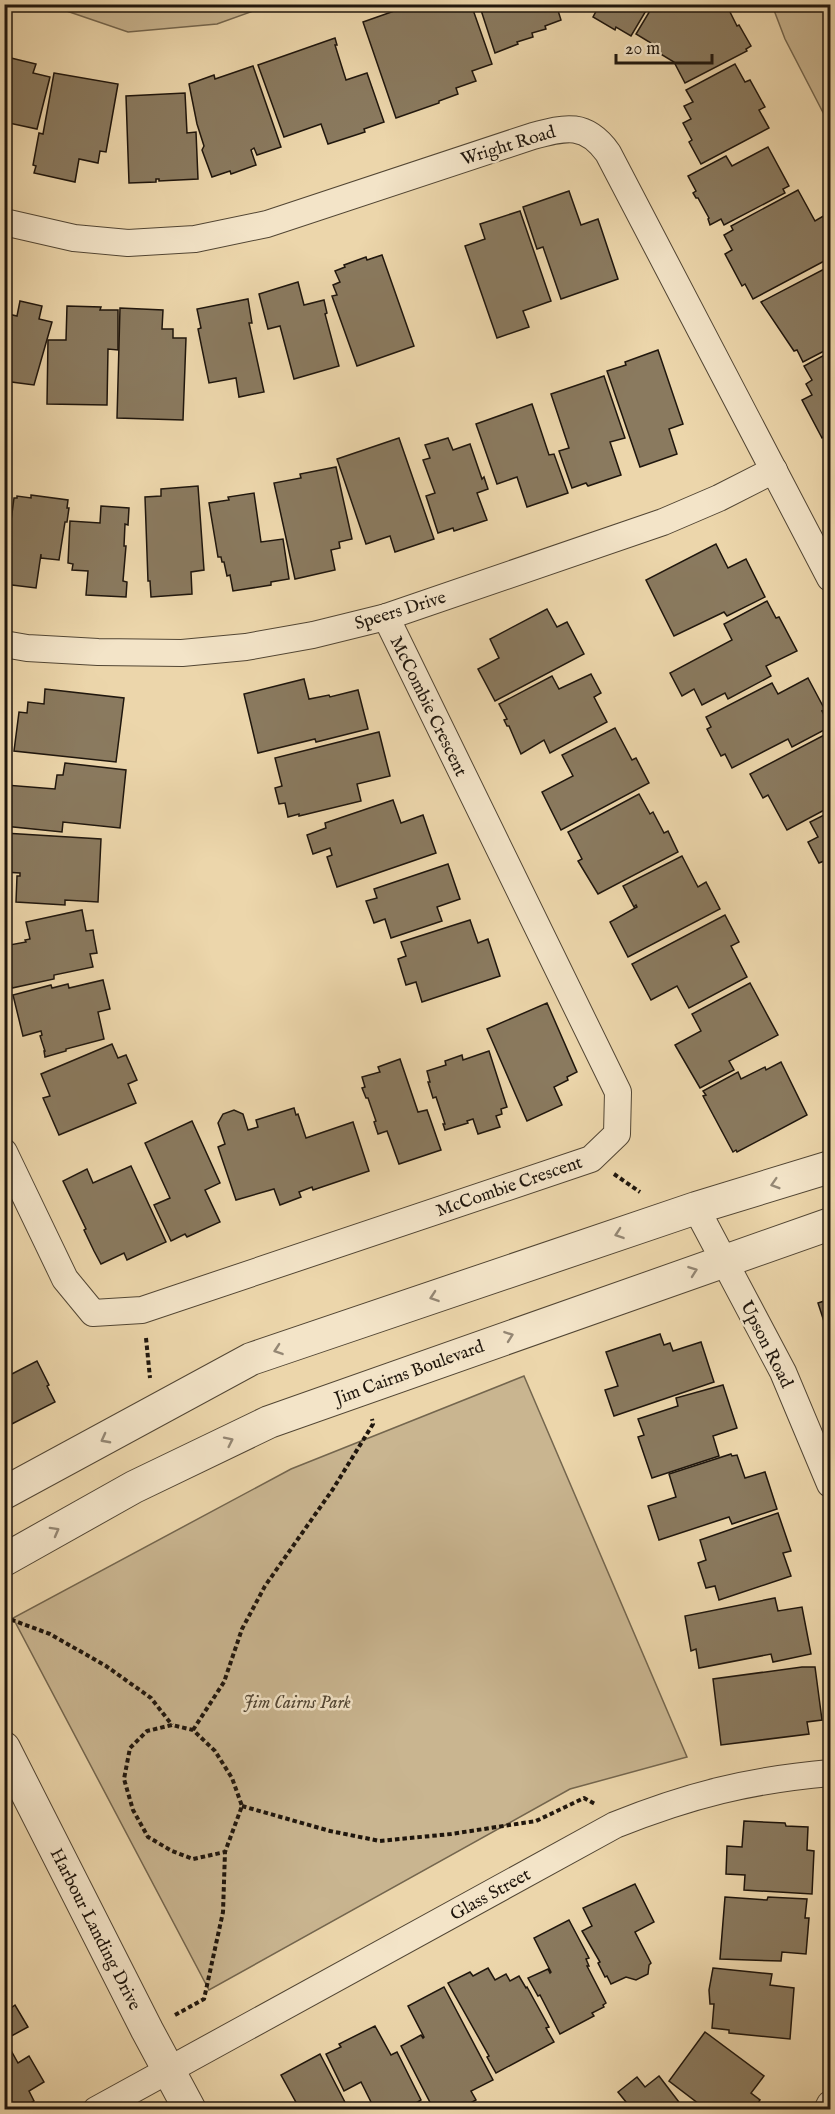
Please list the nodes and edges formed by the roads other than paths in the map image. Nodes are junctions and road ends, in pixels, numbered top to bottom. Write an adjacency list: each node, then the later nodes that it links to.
1 (4, 222): 2 (street, Wright Road)
2 (774, 470): 3 (street, Wright Road); 4 (street, Speers Drive)
3 (831, 578)
4 (386, 617): 5 (street, Speers Drive); 6 (street, McCombie Crescent)
5 (4, 644)
6 (4, 1152)
7 (831, 1167): 8 (street, one-way to 8)
8 (685, 1212): 10 (street, Upson Road); 12 (street, one-way to 12)
9 (831, 1224): 10 (street, Jim Cairns Boulevard)
10 (724, 1260): 11 (street, Upson Road); 13 (street, Jim Cairns Boulevard, one-way to 10)
11 (831, 1484)
12 (4, 1492)
13 (4, 1560)
14 (4, 1748): 16 (street, Harbour Landing Drive)
15 (831, 1773): 16 (street, Glass Street)
16 (169, 2070): 18 (street, Glass Street); 19 (street, Harbour Landing Drive)
17 (831, 2104): 20 (street)
18 (96, 2109)
19 (190, 2109)
20 (827, 2109)

